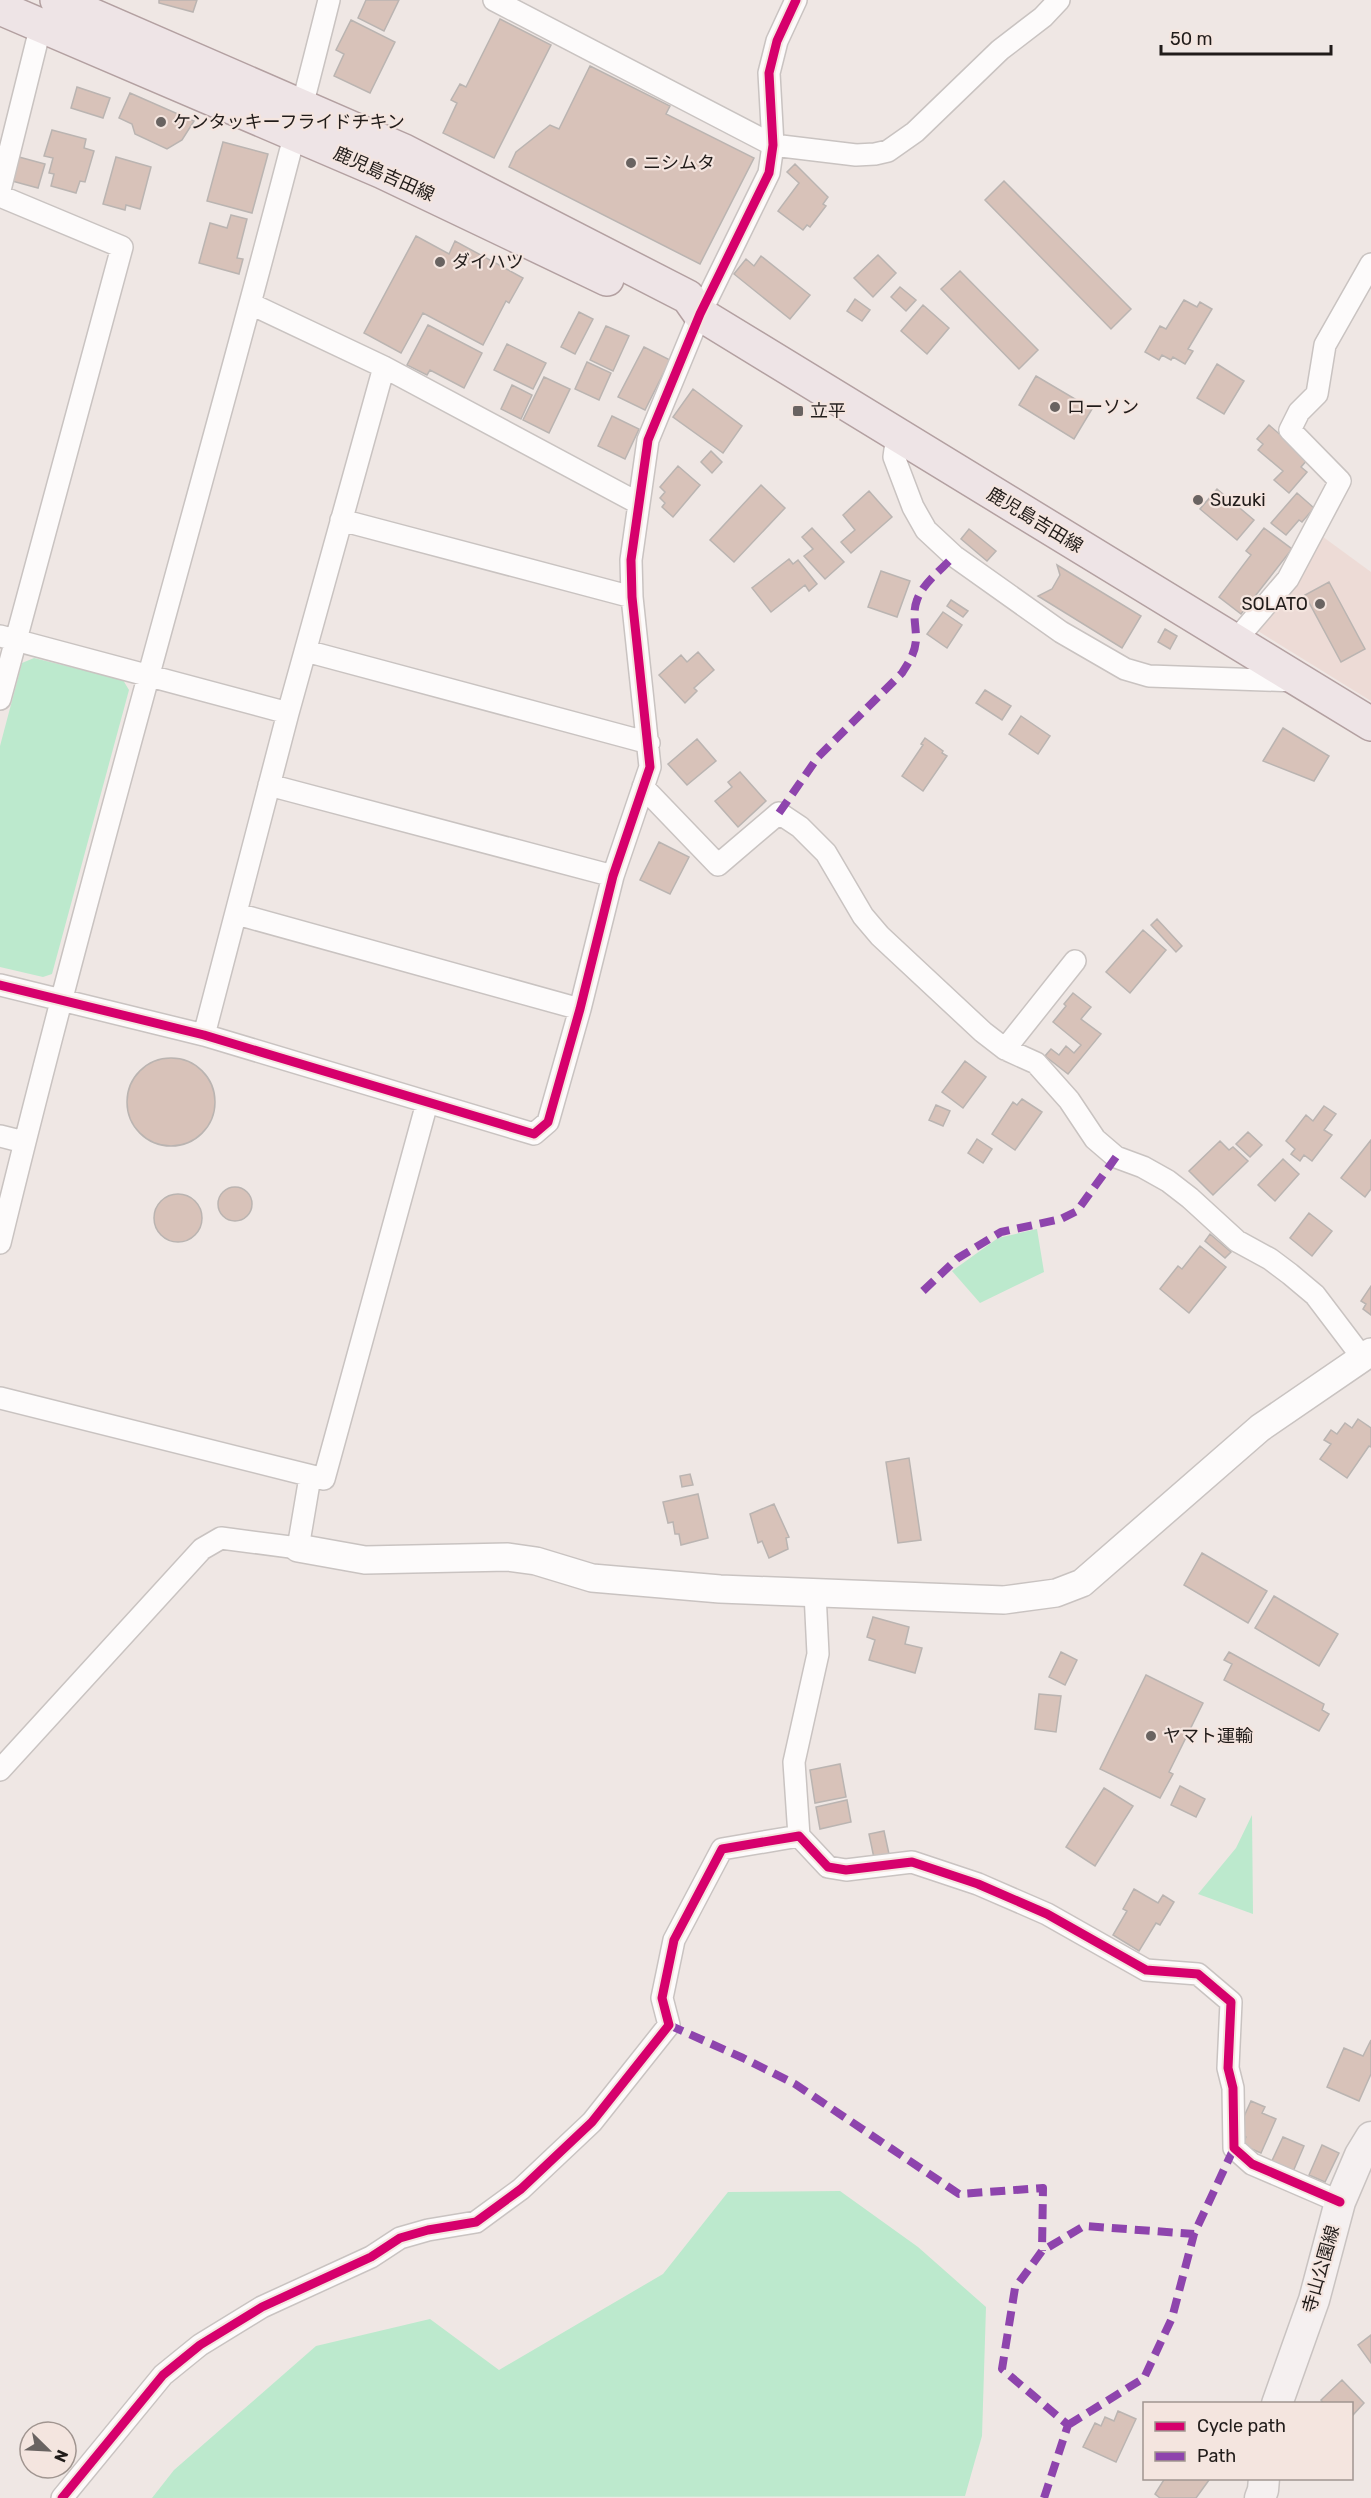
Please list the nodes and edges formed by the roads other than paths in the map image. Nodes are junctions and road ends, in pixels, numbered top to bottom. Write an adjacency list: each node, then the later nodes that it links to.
1 (329, 0): 7 (street)
2 (494, 0): 8 (street)
3 (796, 0): 8 (street)
4 (1059, 0): 8 (street)
5 (0, 8): 6 (main road, 鹿児島吉田線)
6 (49, 13): 7 (main road, 鹿児島吉田線); 9 (street)
7 (298, 120): 12 (street); 13 (main road, 鹿児島吉田線)
8 (772, 145): 13 (street)
9 (0, 190)
10 (0, 196): 19 (street)
11 (1371, 264): 20 (street)
12 (251, 304): 14 (street); 22 (street)
13 (700, 314): 15 (main road, 鹿児島吉田線); 16 (street)
14 (384, 367): 16 (street); 17 (street)
15 (897, 435): 20 (main road, 鹿児島吉田線); 23 (street)
16 (638, 503): 18 (street)
17 (341, 520): 18 (street); 21 (street)
18 (632, 597): 27 (street)
19 (8, 638): 22 (street); 24 (street)
20 (1235, 641): 23 (main road, 鹿児島吉田線)
21 (306, 651): 25 (street); 27 (street)
22 (148, 676): 25 (street); 34 (street)
23 (1301, 682): 26 (main road, 鹿児島吉田線)
24 (0, 699)
25 (288, 713): 28 (street)
26 (1371, 724)
27 (649, 743): 29 (street)
28 (269, 785): 30 (street); 31 (street)
29 (643, 787): 30 (street); 37 (street)
30 (613, 876): 35 (street)
31 (237, 914): 35 (street); 36 (street)
32 (1075, 961): 37 (street)
33 (0, 985): 34 (street)
34 (62, 1001): 36 (street); 40 (street)
35 (580, 1009): 38 (street)
36 (204, 1035): 38 (street)
37 (1005, 1049): 42 (street)
38 (427, 1103): 44 (street)
39 (0, 1136): 40 (street)
40 (24, 1142): 41 (street)
41 (0, 1243)
42 (1366, 1354): 46 (street)
43 (0, 1398): 44 (street)
44 (310, 1477): 45 (street)
45 (298, 1548): 46 (street); 47 (street)
46 (815, 1593): 48 (street)
47 (0, 1770)
48 (799, 1836): 50 (street); 53 (street)
49 (1371, 2137): 50 (main road, 寺山公園線)
50 (1340, 2202): 51 (main road, 寺山公園線)
51 (1277, 2402)
52 (1264, 2480): 54 (main road)
53 (62, 2498)
54 (1260, 2498)

